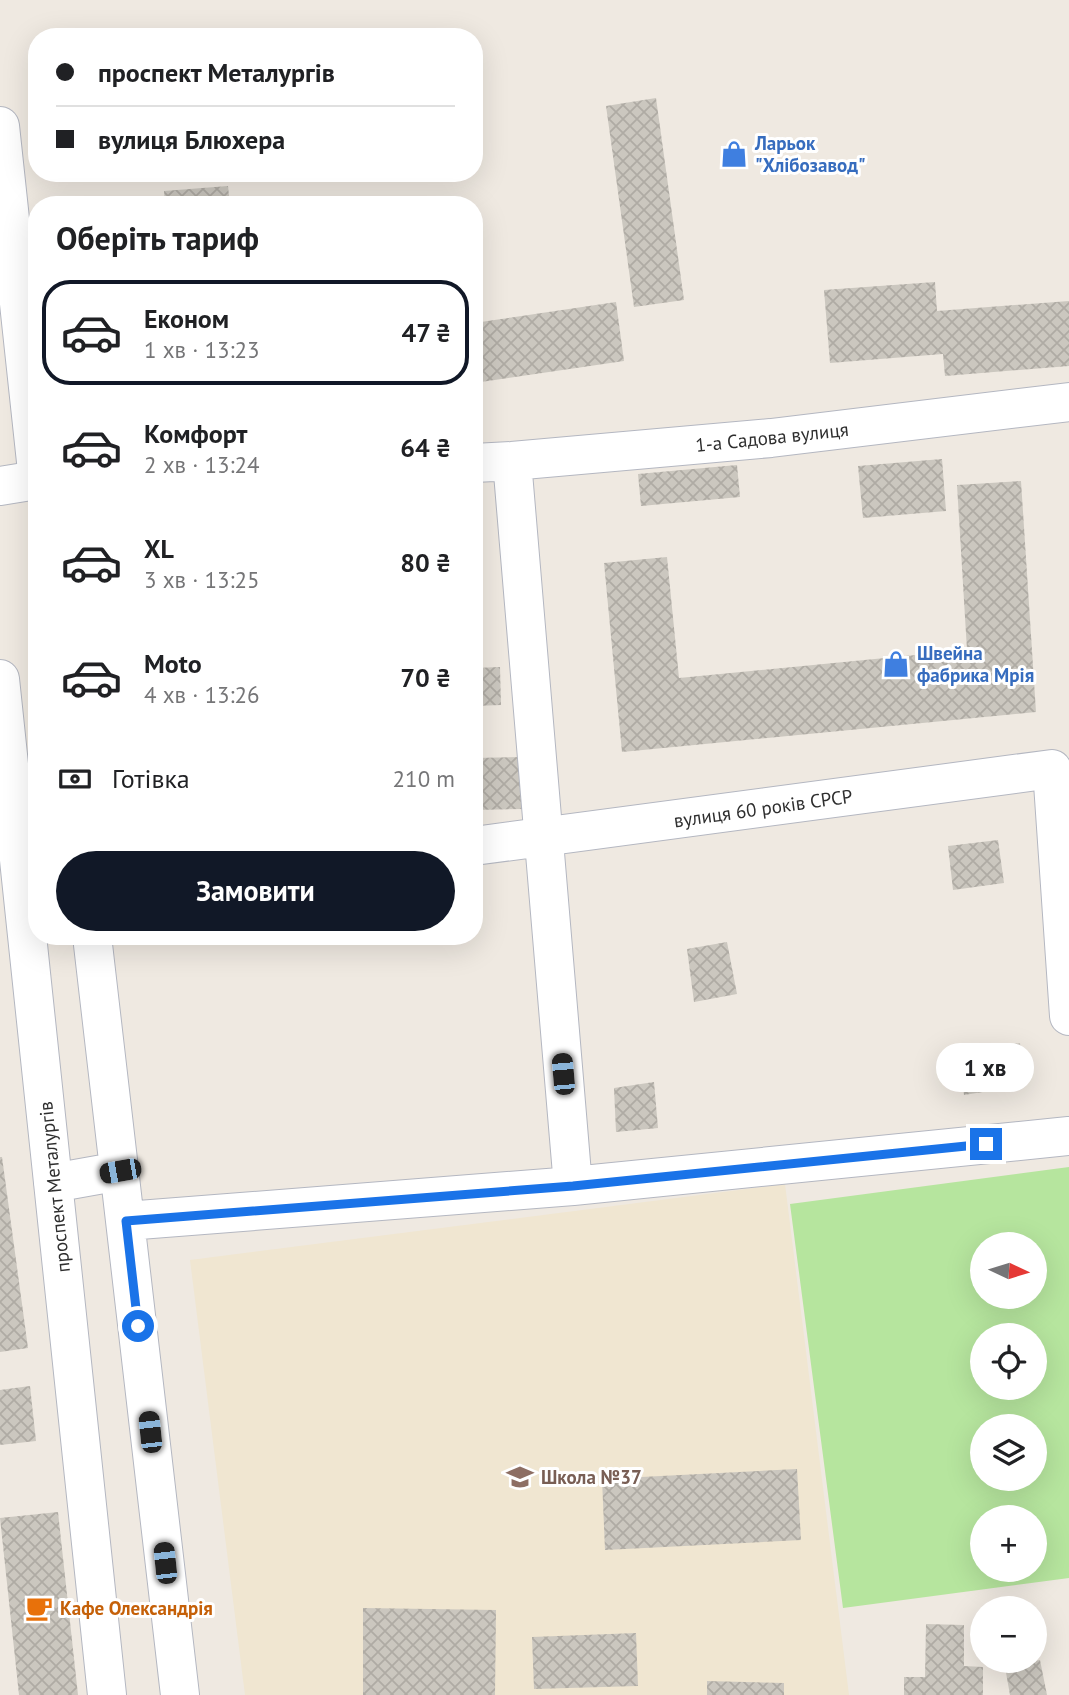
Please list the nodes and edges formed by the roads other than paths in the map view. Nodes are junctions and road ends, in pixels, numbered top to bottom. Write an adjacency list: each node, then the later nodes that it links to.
1 (0, 126): 2 (street)
2 (28, 387)
3 (1069, 402): 4 (street, 1-а Садова вулиця)
4 (512, 461): 5 (street, 1-а Садова вулиця); 18 (street)
5 (483, 463)
6 (28, 481): 7 (street)
7 (0, 486)
8 (0, 679): 10 (street, проспект Металургів)
9 (483, 845): 14 (street, вулиця 60 років СРСР)
10 (19, 859): 11 (street, проспект Металургів)
11 (28, 945)
12 (28, 945): 17 (street, проспект Металургів)
13 (93, 945): 16 (street)
14 (1069, 1016)
15 (1069, 1136): 18 (street)
16 (120, 1171): 17 (street); 19 (street)
17 (53, 1183): 20 (street, проспект Металургів)
18 (573, 1186): 19 (street)
19 (126, 1221): 21 (street)
20 (107, 1695)
21 (180, 1695)

